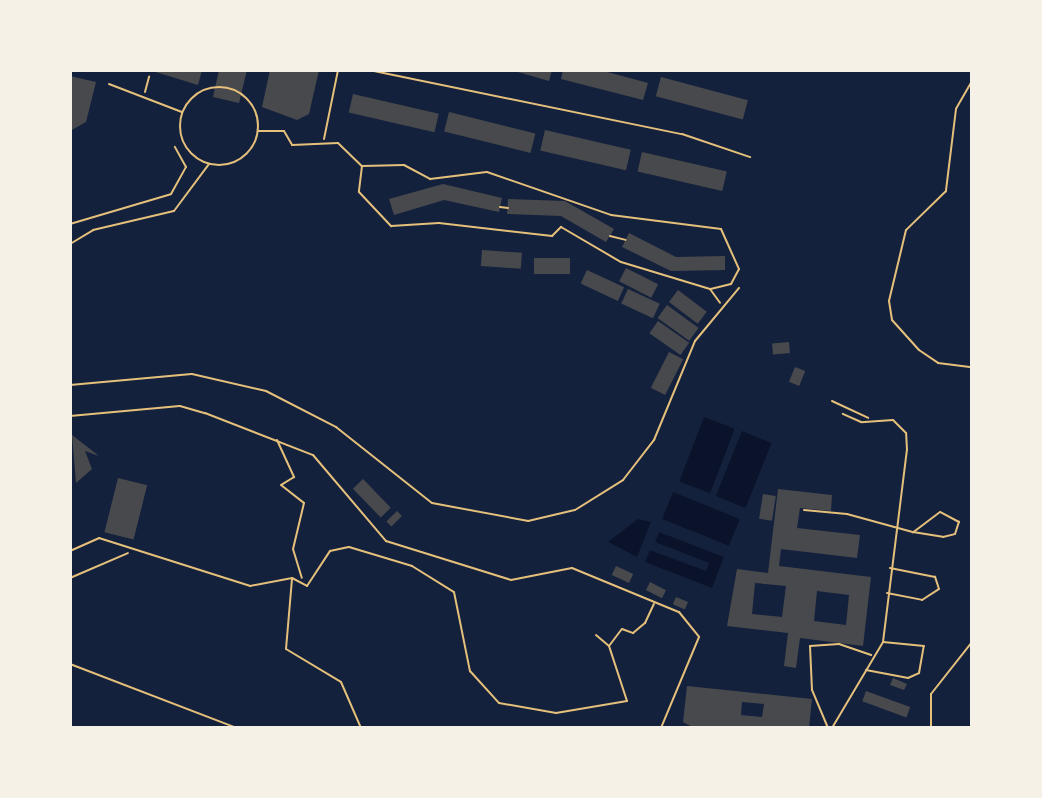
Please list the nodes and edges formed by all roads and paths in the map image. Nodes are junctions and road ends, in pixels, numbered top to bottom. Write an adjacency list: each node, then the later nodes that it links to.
1 (338, 70): 9 (path)
2 (369, 70): 11 (path)
3 (149, 77): 6 (path)
4 (972, 81): 23 (path)
5 (109, 84): 6 (path)
6 (145, 93): 7 (path)
7 (182, 112): 8 (lane); 12 (lane)
8 (258, 131): 9 (path); 12 (lane)
9 (324, 139): 13 (path)
10 (175, 147): 16 (path)
11 (750, 157)
12 (209, 163): 19 (lane)
13 (362, 166): 21 (path); 21 (path)
14 (500, 207): 15 (path)
15 (508, 208)
16 (70, 224)
17 (610, 236): 18 (path)
18 (626, 240)
19 (70, 244)
20 (739, 288): 22 (lane)
21 (710, 289): 22 (path)
22 (726, 308): 24 (lane)
23 (972, 367)
24 (70, 385)
25 (832, 401): 28 (lane)
26 (843, 414): 28 (lane)
27 (70, 416): 29 (path)
28 (869, 418): 31 (lane)
29 (276, 439): 38 (path); 40 (path)
30 (804, 510): 31 (lane)
31 (897, 526): 32 (lane); 35 (lane)
32 (913, 532): 32 (lane)
33 (70, 551): 34 (path)
34 (129, 553): 36 (path); 37 (path)
35 (890, 568): 39 (lane); 39 (lane)
36 (70, 578)
37 (292, 578): 38 (path); 49 (path)
38 (302, 579): 44 (path)
39 (886, 592): 42 (lane)
40 (655, 603): 44 (path); 50 (path)
41 (596, 635): 44 (path)
42 (883, 642): 45 (lane); 47 (lane)
43 (972, 642): 52 (path)
44 (609, 646)
45 (871, 655): 47 (lane); 51 (lane)
46 (70, 664): 48 (lane)
47 (865, 670): 51 (lane)
48 (237, 728)
49 (361, 728)
50 (661, 728)
51 (830, 728)
52 (931, 728)

